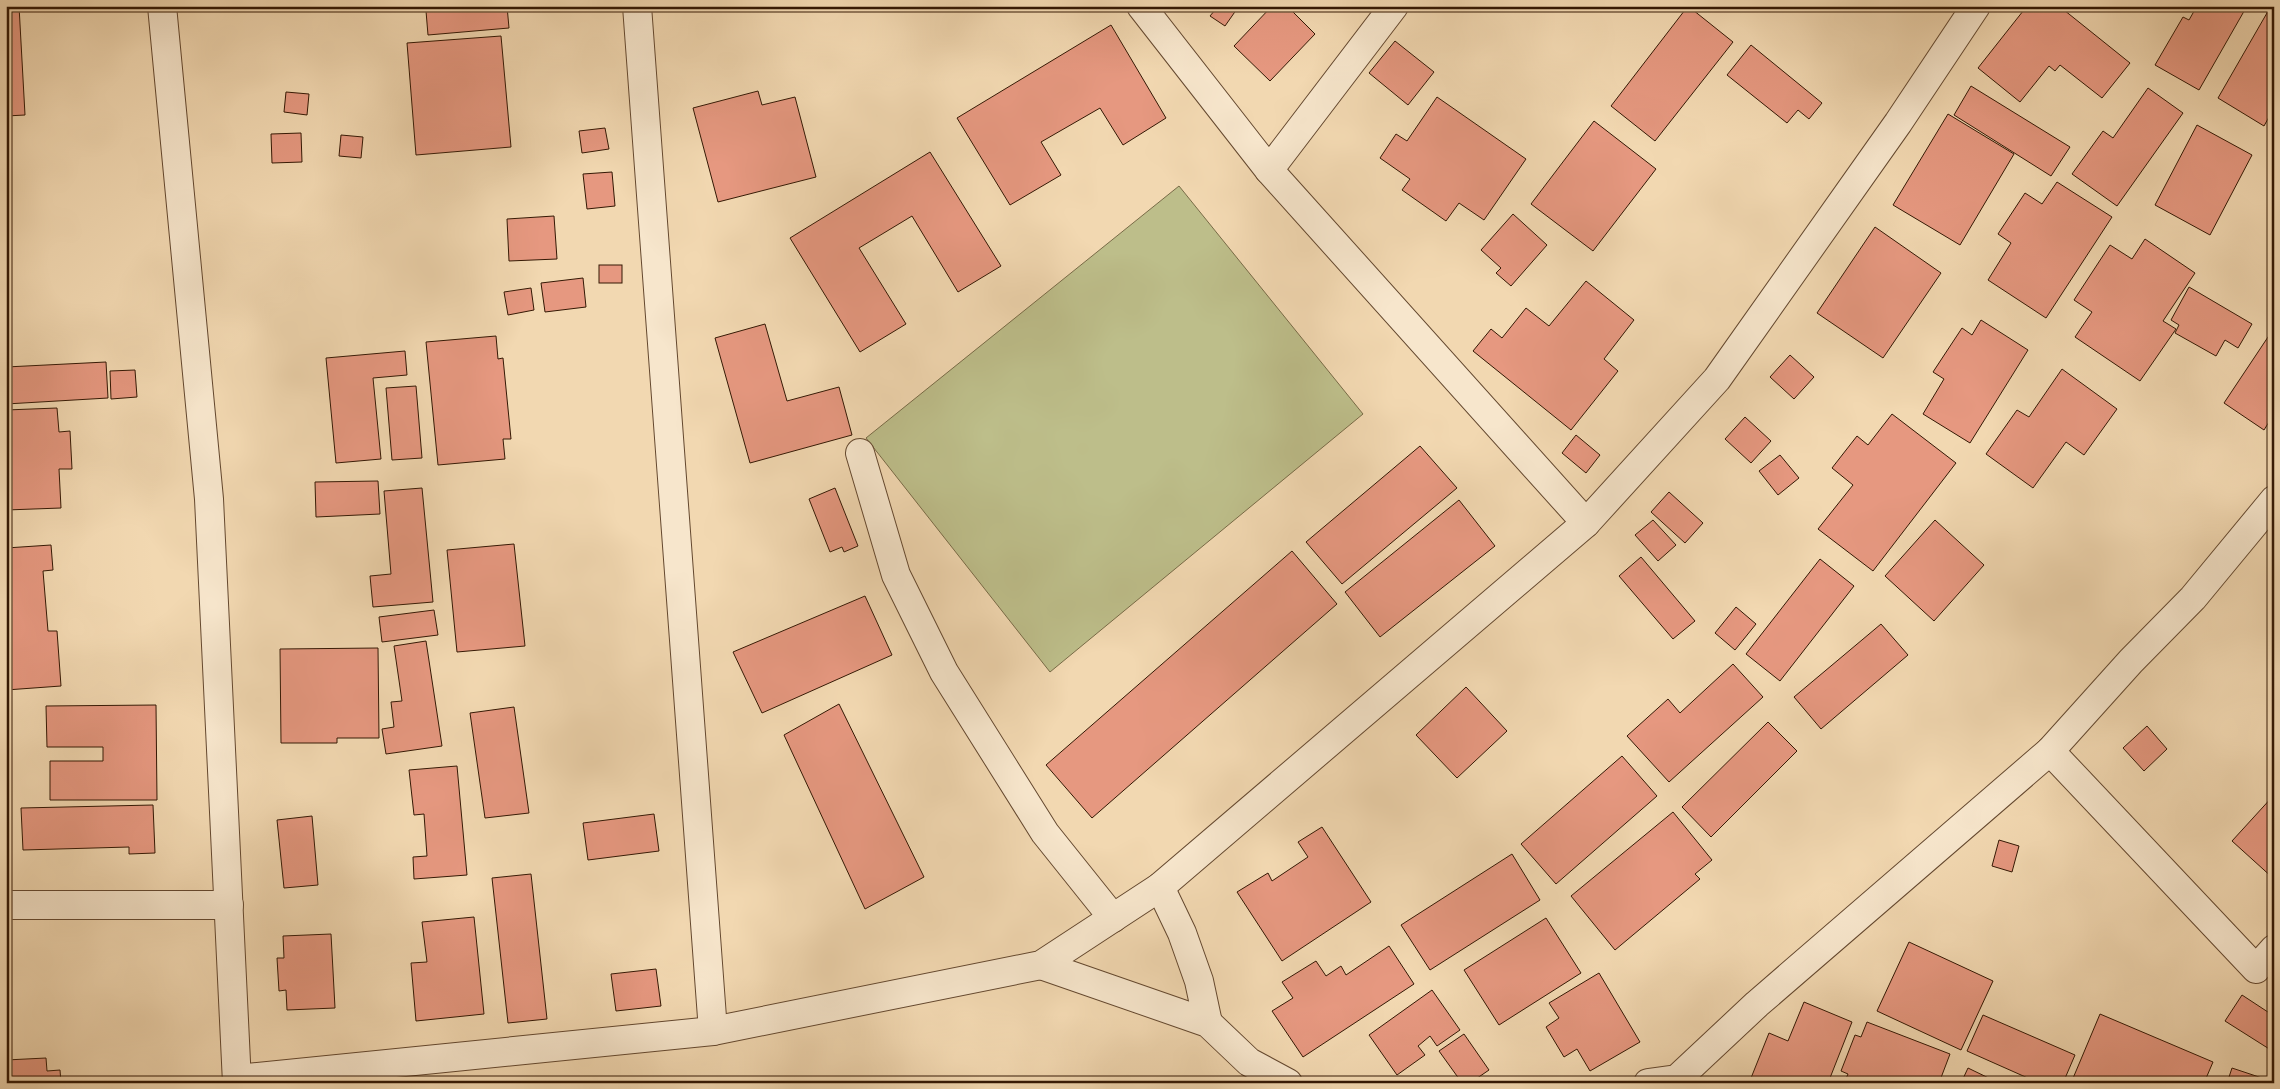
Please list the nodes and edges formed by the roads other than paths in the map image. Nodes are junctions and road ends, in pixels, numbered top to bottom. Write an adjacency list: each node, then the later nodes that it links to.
1 (162, 6): 13 (street)
2 (637, 6): 18 (street)
3 (1141, 6): 6 (street)
4 (1394, 6): 6 (street)
5 (1976, 6): 9 (street)
6 (1269, 170): 9 (street)
7 (860, 453): 14 (street)
8 (2274, 500): 10 (street)
9 (1586, 523): 11 (street)
10 (2050, 751): 16 (street); 20 (street)
11 (1160, 887): 14 (street); 17 (street)
12 (6, 905): 13 (street)
13 (229, 906): 19 (street)
14 (1113, 918): 15 (street)
15 (1041, 965): 17 (street); 18 (street)
16 (2268, 966)
17 (1208, 1023): 21 (street)
18 (713, 1031): 19 (street)
19 (237, 1081)
20 (1681, 1081): 22 (street)
21 (1288, 1083)
22 (1648, 1083)

